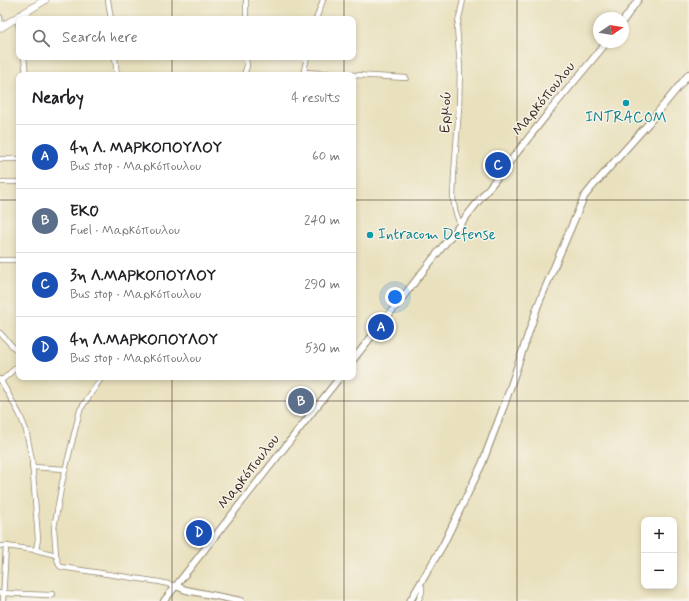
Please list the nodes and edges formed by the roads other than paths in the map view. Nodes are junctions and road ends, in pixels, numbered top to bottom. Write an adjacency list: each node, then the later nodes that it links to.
1 (45, 0): 8 (main road)
2 (108, 0): 9 (street)
3 (246, 0): 10 (street)
4 (323, 0): 11 (street)
5 (463, 0): 31 (street, Ερμού)
6 (638, 0): 7 (main road)
7 (629, 13)
8 (19, 16)
9 (111, 16)
10 (246, 16)
11 (317, 16)
12 (0, 17): 14 (street)
13 (16, 18): 14 (main road)
14 (0, 28)
15 (602, 48): 31 (main road, Μαρκόπουλου)
16 (24, 60): 20 (street)
17 (115, 60): 21 (street)
18 (246, 60): 22 (street)
19 (306, 60): 23 (street)
20 (26, 72)
21 (117, 72)
22 (245, 72)
23 (304, 72)
24 (689, 74): 47 (main road)
25 (356, 76): 26 (street)
26 (406, 78)
27 (0, 159): 28 (street)
28 (16, 159)
29 (0, 182): 30 (street)
30 (16, 182)
31 (460, 225): 36 (main road, Μαρκόπουλου)
32 (0, 260): 33 (street)
33 (16, 260)
34 (0, 333): 35 (street)
35 (16, 350)
36 (356, 356)
37 (16, 368): 38 (street)
38 (1, 380): 41 (street)
39 (100, 380): 42 (street)
40 (338, 380): 48 (main road, Μαρκόπουλου)
41 (32, 467): 42 (street); 45 (street)
42 (65, 469): 46 (street)
43 (0, 546): 44 (street)
44 (6, 546): 45 (street); 49 (street)
45 (36, 550): 46 (street)
46 (56, 555): 48 (street)
47 (418, 585): 51 (main road); 55 (street)
48 (176, 586): 53 (main road, Μαρκόπουλου); 54 (main road)
49 (2, 593): 50 (street); 52 (street)
50 (52, 594)
51 (410, 599)
52 (3, 601)
53 (164, 601)
54 (241, 601)
55 (418, 601)

